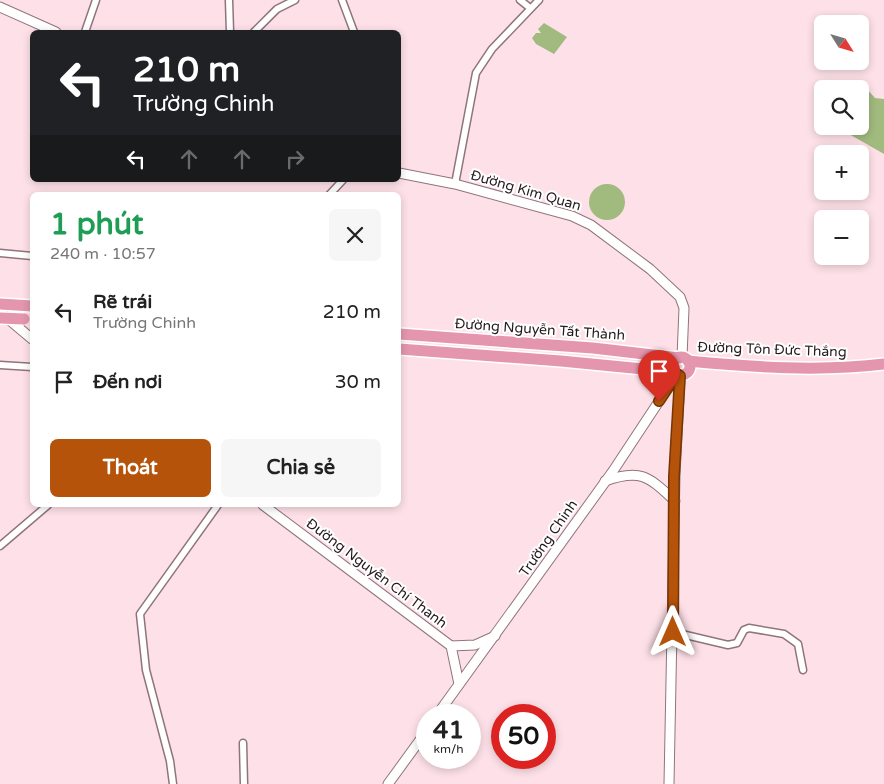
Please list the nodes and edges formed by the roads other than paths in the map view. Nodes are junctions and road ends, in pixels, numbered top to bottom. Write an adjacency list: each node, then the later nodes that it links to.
1 (96, 0): 10 (street)
2 (229, 0): 11 (street)
3 (295, 0): 12 (street)
4 (342, 0): 13 (street)
5 (520, 0): 8 (street)
6 (539, 0): 8 (street)
7 (0, 7): 9 (main road)
8 (530, 8): 16 (street)
9 (52, 30)
10 (86, 30)
11 (230, 30)
12 (256, 30)
13 (353, 30)
14 (401, 173): 16 (main road, Đường Kim Quan)
15 (341, 182): 17 (street)
16 (456, 184): 27 (main road, Đường Kim Quan)
17 (332, 192)
18 (0, 253): 19 (street)
19 (30, 256)
20 (30, 306): 21 (highway)
21 (3, 307): 25 (main road)
22 (0, 318): 23 (highway, bridge)
23 (28, 320)
24 (401, 334): 27 (highway, Đường Nguyễn Tất Thành)
25 (30, 337)
26 (401, 349): 31 (highway)
27 (683, 359): 28 (highway, Đường Tôn Đức Thắng); 31 (highway)
28 (884, 364)
29 (0, 365): 30 (street)
30 (30, 367)
31 (677, 374): 32 (main road, Trường Chinh); 33 (main road)
32 (605, 481): 33 (main road); 39 (main road, Trường Chinh)
33 (675, 501): 38 (main road)
34 (46, 507): 37 (street)
35 (217, 507): 46 (street)
36 (266, 507): 40 (main road, Đường Nguyễn Chí Thanh)
37 (0, 546)
38 (673, 632): 41 (street); 49 (main road)
39 (495, 636): 40 (main road, Đường Nguyễn Chí Thanh); 42 (main road, Trường Chinh)
40 (451, 646): 42 (main road, Đường Nguyễn Chí Thanh)
41 (803, 670)
42 (459, 684): 43 (main road, Trường Chinh)
43 (445, 704)
44 (243, 743): 47 (street)
45 (416, 746): 48 (main road)
46 (173, 784)
47 (244, 784)
48 (388, 784)
49 (670, 784)

